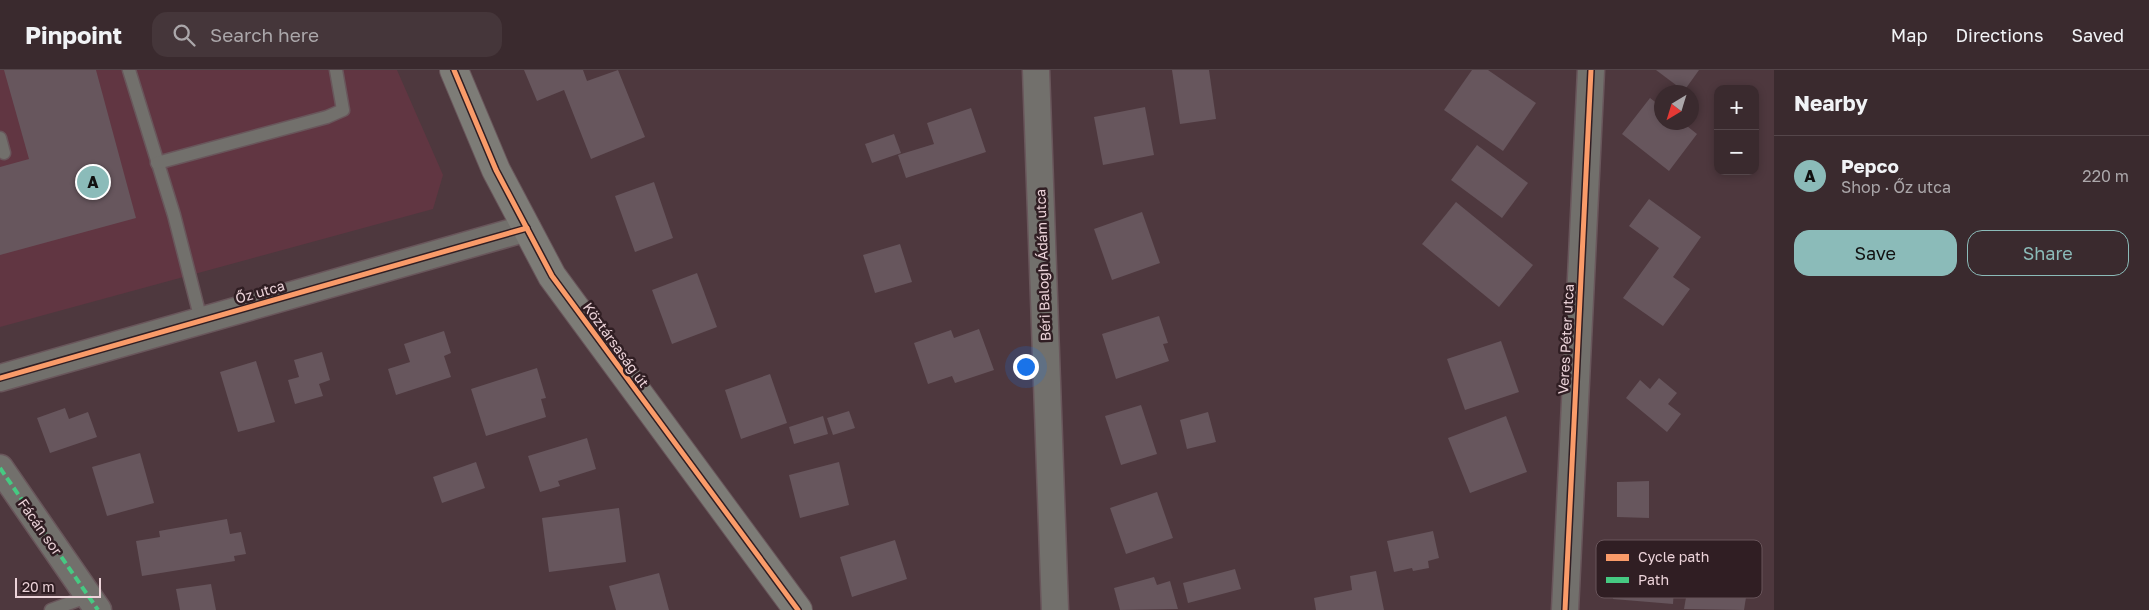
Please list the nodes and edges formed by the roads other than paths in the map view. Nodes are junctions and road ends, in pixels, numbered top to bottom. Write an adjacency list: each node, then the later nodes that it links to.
1 (129, 70): 8 (lane)
2 (336, 70): 8 (lane)
3 (454, 70): 9 (main road, Köztársaság út)
4 (1036, 70): 16 (street, Béri Balogh Ádám utca)
5 (1590, 70): 17 (street, Veres Péter utca)
6 (0, 138): 7 (lane)
7 (4, 152)
8 (158, 163): 10 (lane)
9 (527, 228): 10 (street, Őz utca); 15 (main road, Köztársaság út)
10 (201, 320): 11 (street, Őz utca)
11 (0, 378)
12 (0, 468): 13 (street, Fácán sor)
13 (93, 603): 14 (lane)
14 (52, 610)
15 (798, 610)
16 (1055, 610)
17 (1565, 610)

